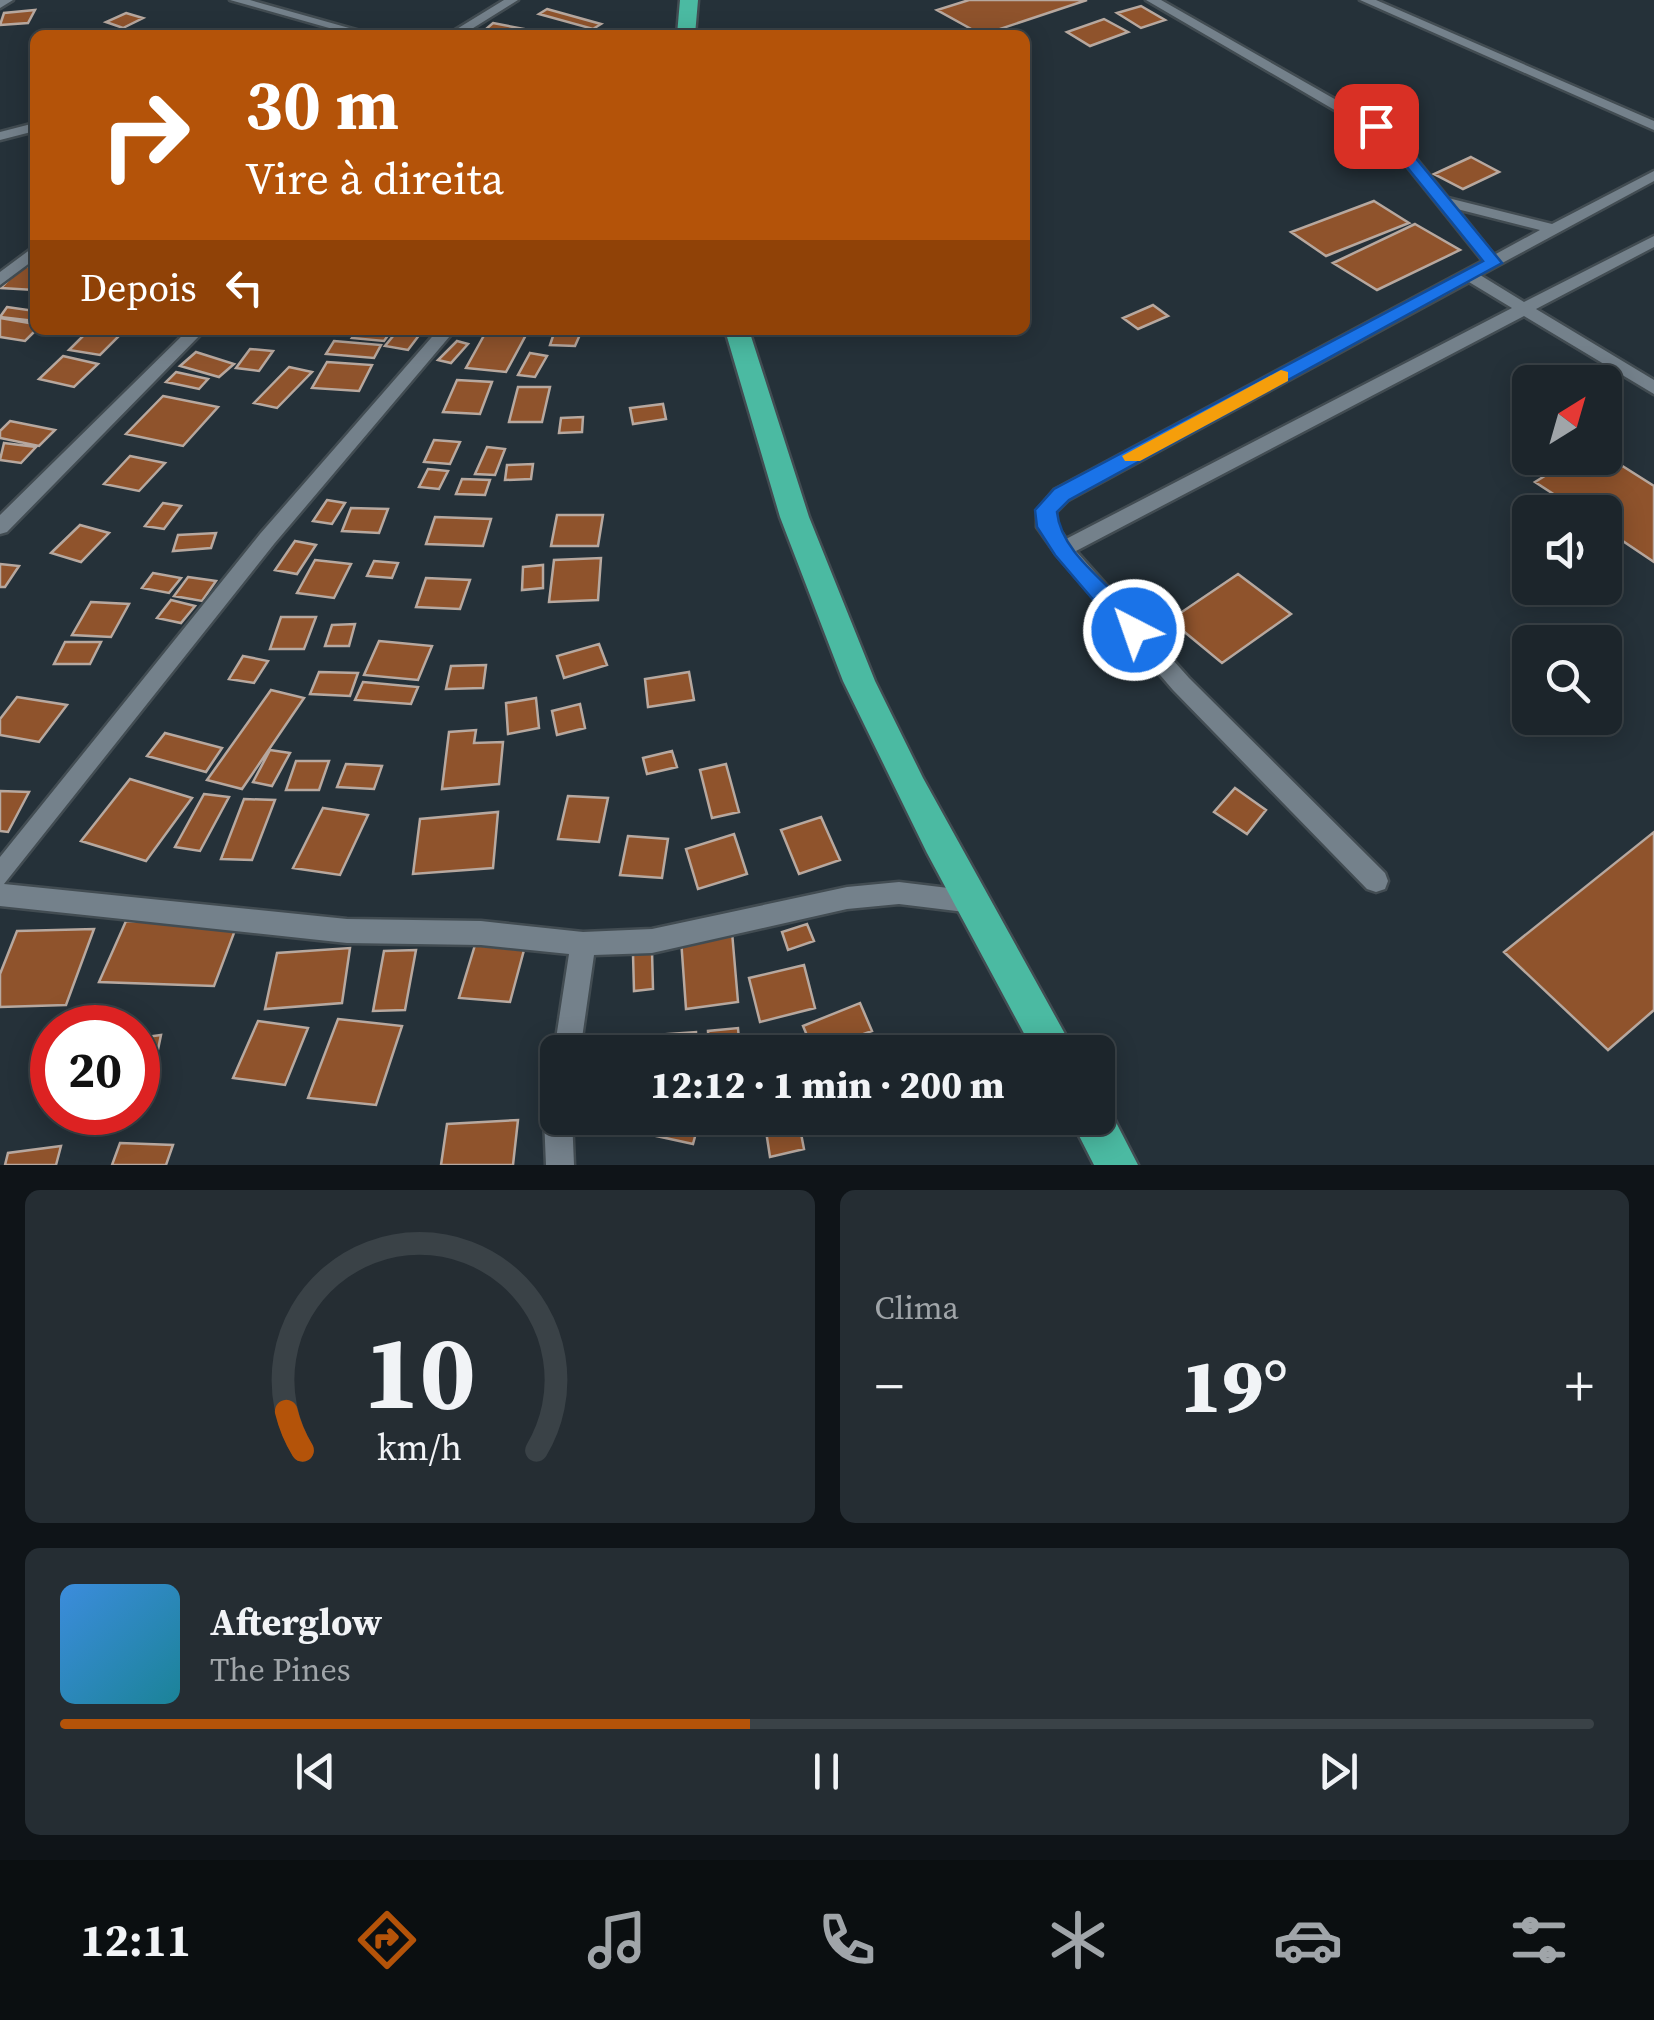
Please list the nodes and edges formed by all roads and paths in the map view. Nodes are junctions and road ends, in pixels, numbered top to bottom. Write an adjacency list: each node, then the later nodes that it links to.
1 (7, 0): 7 (street)
2 (236, 0): 8 (street)
3 (512, 0): 11 (street)
4 (689, 0): 12 (highway)
5 (1152, 0): 17 (street)
6 (1366, 0): 13 (street)
7 (0, 4)
8 (332, 27): 9 (street); 10 (street)
9 (326, 30)
10 (346, 30)
11 (461, 30)
12 (686, 30)
13 (1654, 126)
14 (30, 128): 15 (street)
15 (0, 136)
16 (1654, 175): 18 (street)
17 (1440, 200): 18 (street); 21 (street)
18 (1552, 229): 21 (street)
19 (1654, 241): 24 (street)
20 (30, 255): 23 (street)
21 (1493, 263): 22 (street)
22 (1469, 276): 24 (street); 30 (street)
23 (0, 280)
24 (1522, 306): 28 (street); 30 (street)
25 (192, 335): 29 (street)
26 (443, 335): 31 (street)
27 (739, 335): 34 (highway)
28 (1654, 388)
29 (0, 527)
30 (1062, 549): 32 (street)
31 (0, 875)
32 (1376, 881)
33 (0, 896): 35 (street)
34 (973, 902): 35 (street); 37 (highway)
35 (583, 944): 36 (street)
36 (570, 1035)
37 (1046, 1035)
38 (559, 1135): 40 (street)
39 (1100, 1135): 41 (highway)
40 (560, 1165)
41 (1117, 1165)

